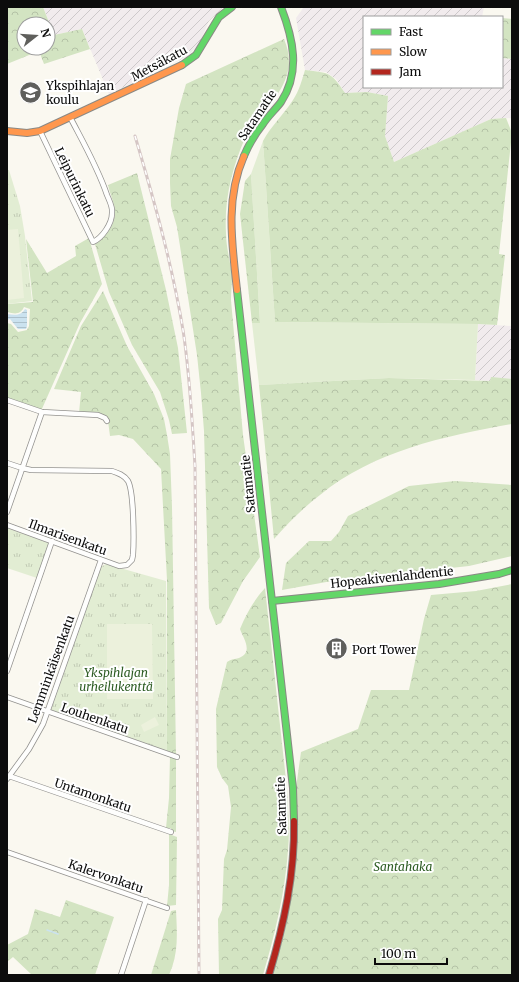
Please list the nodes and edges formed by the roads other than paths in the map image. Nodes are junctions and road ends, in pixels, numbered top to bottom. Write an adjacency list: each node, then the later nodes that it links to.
1 (232, 7): 3 (main road, Metsäkatu)
2 (281, 7): 16 (main road, Satamatie)
3 (70, 117): 5 (main road, Metsäkatu); 5 (street, Leipurinkatu)
4 (7, 130): 5 (main road, Metsäkatu)
5 (40, 131)
6 (7, 400): 7 (street)
7 (42, 412): 8 (street); 10 (street)
8 (107, 421)
9 (7, 463): 10 (street)
10 (22, 468): 11 (street); 14 (street, Ilmarisenkatu)
11 (7, 512)
12 (7, 525): 13 (street, Ilmarisenkatu)
13 (52, 541): 14 (street, Ilmarisenkatu); 17 (street)
14 (101, 560): 19 (street, Lemminkäisenkatu)
15 (512, 570): 16 (main road, Hopeakivenlahdentie)
16 (272, 601): 27 (main road, Satamatie)
17 (7, 671)
18 (7, 697): 19 (street, Louhenkatu)
19 (48, 712): 20 (street, Louhenkatu); 21 (street, Lemminkäisenkatu)
20 (177, 757)
21 (8, 777): 22 (street, Untamonkatu)
22 (171, 832)
23 (7, 852): 24 (street, Kalervonkatu)
24 (146, 900): 25 (street); 26 (street, Kalervonkatu)
25 (167, 908)
26 (121, 975)
27 (269, 975)

